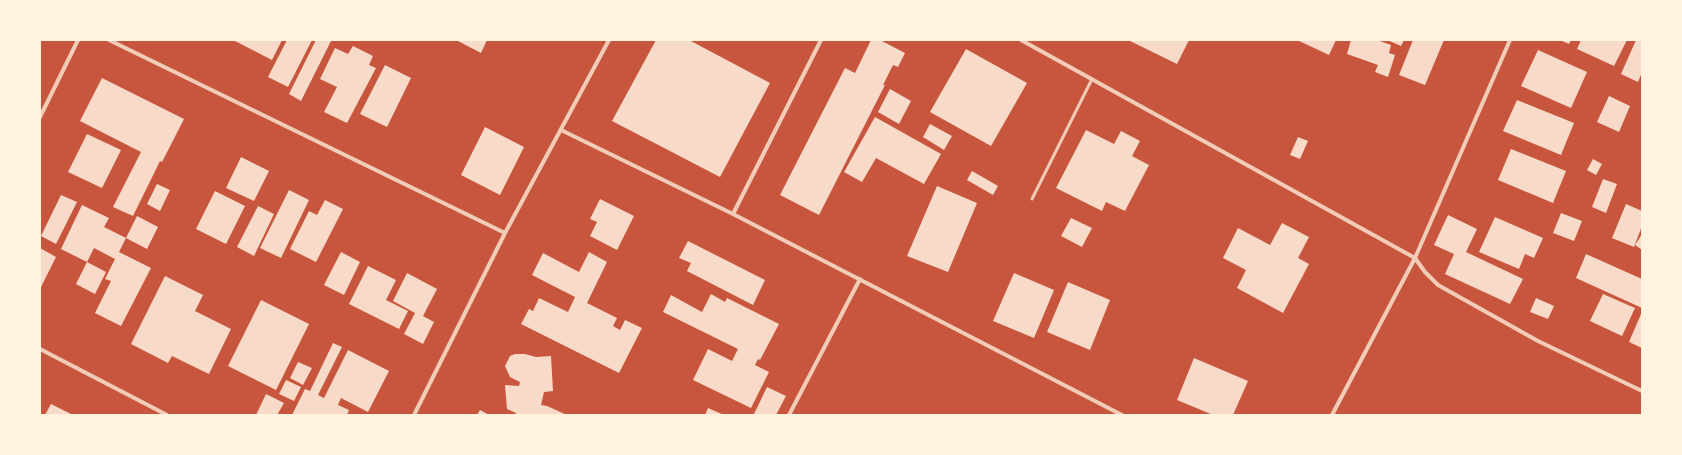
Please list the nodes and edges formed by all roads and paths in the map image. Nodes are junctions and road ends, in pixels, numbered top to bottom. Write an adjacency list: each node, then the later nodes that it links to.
1 (78, 40): 8 (street)
2 (109, 40): 12 (street)
3 (608, 40): 9 (street)
4 (821, 40): 11 (street)
5 (1021, 40): 7 (street)
6 (1510, 40): 13 (street)
7 (1092, 79): 10 (lane); 13 (street)
8 (40, 117)
9 (561, 130): 11 (street); 12 (street)
10 (1032, 199)
11 (733, 214): 14 (street)
12 (505, 233): 18 (street)
13 (1415, 258): 16 (street); 21 (street)
14 (860, 279): 19 (street); 20 (street)
15 (40, 349): 17 (street)
16 (1642, 392)
17 (167, 415)
18 (414, 415)
19 (789, 415)
20 (1122, 415)
21 (1332, 415)

